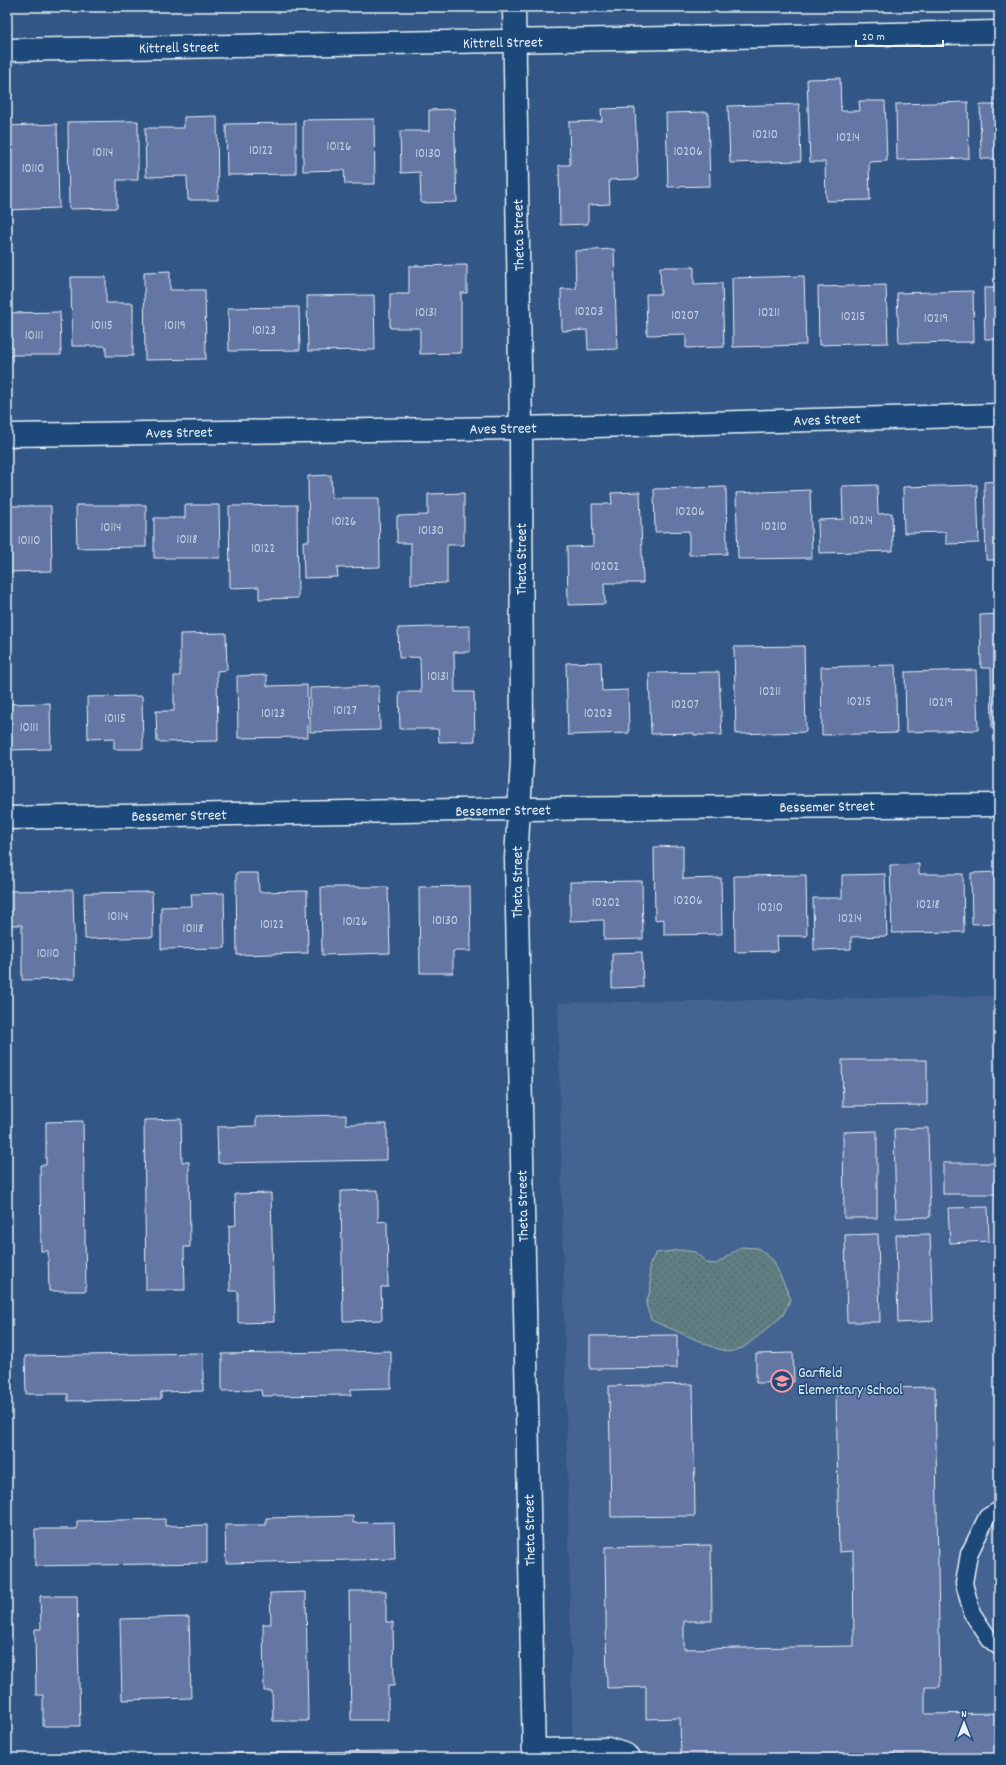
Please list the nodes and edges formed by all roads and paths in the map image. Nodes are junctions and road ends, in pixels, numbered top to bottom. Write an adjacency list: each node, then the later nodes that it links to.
1 (514, 7): 3 (street, Theta Street)
2 (999, 32): 3 (street, Kittrell Street)
3 (515, 41): 4 (street, Kittrell Street); 6 (street, Theta Street)
4 (7, 50)
5 (999, 415): 6 (street, Aves Street)
6 (521, 428): 7 (street, Aves Street); 9 (street, Theta Street)
7 (7, 435)
8 (999, 805): 9 (street, Bessemer Street)
9 (520, 809): 10 (street, Bessemer Street); 13 (street, Theta Street)
10 (7, 818)
11 (999, 1510): 12 (lane)
12 (999, 1647)
13 (534, 1752): 14 (lane)
14 (633, 1758)

